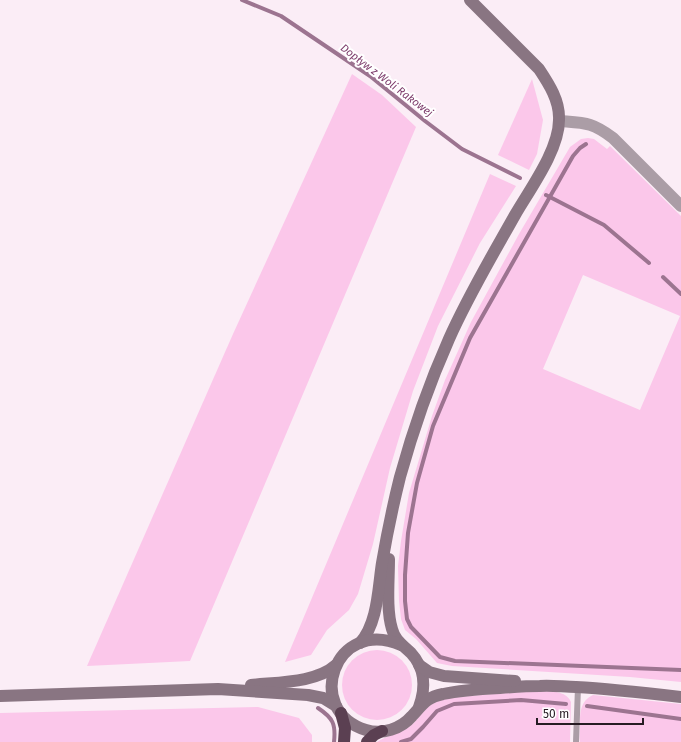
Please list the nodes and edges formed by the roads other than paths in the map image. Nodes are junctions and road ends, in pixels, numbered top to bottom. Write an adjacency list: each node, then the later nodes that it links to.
1 (470, 0): 2 (main road)
2 (560, 121): 3 (street); 4 (main road)
3 (681, 206)
4 (388, 534): 5 (main road); 6 (main road)
5 (360, 642): 6 (main road); 7 (main road)
6 (401, 645): 8 (main road)
7 (336, 665): 11 (main road); 15 (main road)
8 (419, 665): 9 (main road); 14 (main road)
9 (540, 686): 10 (main road); 14 (main road)
10 (578, 687): 13 (main road); 19 (lane)
11 (218, 689): 12 (main road); 15 (main road)
12 (0, 696)
13 (681, 697)
14 (418, 707): 16 (main road)
15 (339, 710): 16 (main road); 17 (highway)
16 (382, 731): 18 (highway)
17 (344, 742)
18 (367, 742)
19 (576, 742)

